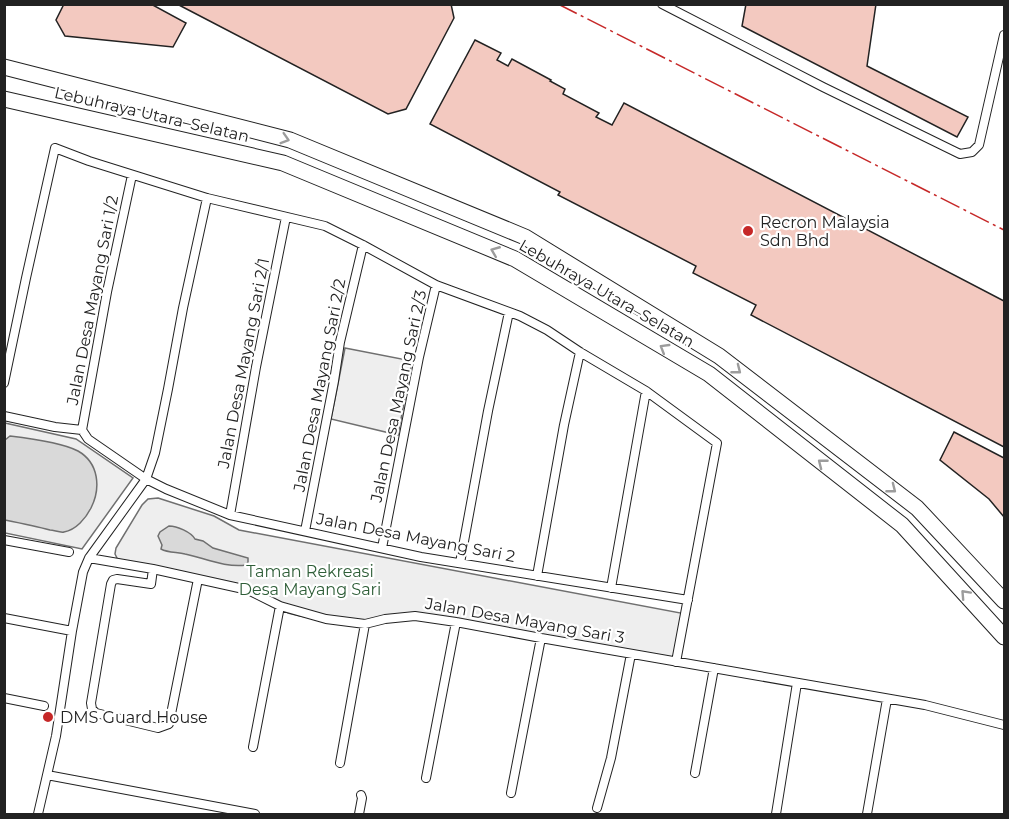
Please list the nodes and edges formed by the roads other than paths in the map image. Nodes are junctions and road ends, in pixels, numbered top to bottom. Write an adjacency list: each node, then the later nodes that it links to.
1 (662, 4): 2 (street)
2 (1005, 35)
3 (4, 67): 29 (highway, Lebuhraya Utara–Selatan, one-way to 29)
4 (4, 99): 35 (highway, Lebuhraya Utara–Selatan, one-way to 4)
5 (132, 175): 6 (street); 12 (street); 15 (street, Jalan Desa Mayang Sari 1/2)
6 (207, 198): 7 (street); 16 (street)
7 (286, 217): 8 (street); 17 (street, Jalan Desa Mayang Sari 2/1)
8 (363, 245): 9 (street); 18 (street, Jalan Desa Mayang Sari 2/2)
9 (436, 285): 10 (street); 20 (street, Jalan Desa Mayang Sari 2/3)
10 (509, 312): 11 (street); 23 (street)
11 (580, 352): 13 (street); 25 (street)
12 (4, 383)
13 (646, 391): 27 (street); 28 (street)
14 (4, 416): 15 (street)
15 (82, 430): 16 (street, Jalan Desa Mayang Sari 2)
16 (146, 479): 17 (street, Jalan Desa Mayang Sari 2); 22 (street)
17 (230, 515): 18 (street, Jalan Desa Mayang Sari 2)
18 (305, 531): 20 (street, Jalan Desa Mayang Sari 2)
19 (4, 540): 21 (street)
20 (382, 548): 23 (street, Jalan Desa Mayang Sari 2)
21 (69, 552)
22 (89, 558): 24 (street, Jalan Desa Mayang Sari 3); 34 (street)
23 (460, 563): 25 (street, Jalan Desa Mayang Sari 2)
24 (153, 569): 26 (street, Jalan Desa Mayang Sari 3); 26 (street)
25 (537, 576): 27 (street, Jalan Desa Mayang Sari 2)
26 (198, 579): 30 (street, Jalan Desa Mayang Sari 3)
27 (611, 588): 28 (street, Jalan Desa Mayang Sari 2)
28 (688, 600): 38 (street)
29 (1005, 600)
30 (280, 606): 33 (street, Jalan Desa Mayang Sari 3); 45 (street)
31 (4, 618): 34 (street)
32 (456, 622): 33 (street, Jalan Desa Mayang Sari 3); 36 (street, Jalan Desa Mayang Sari 3); 49 (street)
33 (365, 624): 46 (street)
34 (72, 631): 48 (street)
35 (1005, 637)
36 (541, 638): 37 (street, Jalan Desa Mayang Sari 3); 50 (street)
37 (631, 654): 38 (street, Jalan Desa Mayang Sari 3); 52 (street)
38 (676, 662): 39 (street, Jalan Desa Mayang Sari 3)
39 (714, 668): 40 (street, Jalan Desa Mayang Sari 3); 47 (street)
40 (797, 683): 42 (street, Jalan Desa Mayang Sari 3); 56 (street)
41 (4, 699): 43 (street)
42 (887, 699): 44 (street, Jalan Desa Mayang Sari 3); 57 (street)
43 (44, 706)
44 (1005, 725)
45 (253, 747)
46 (340, 763)
47 (695, 773)
48 (47, 775): 53 (street); 54 (street)
49 (426, 778)
50 (511, 793)
51 (361, 795): 55 (street)
52 (597, 808)
53 (38, 814)
54 (255, 814)
55 (359, 814)
56 (776, 814)
57 (867, 814)

